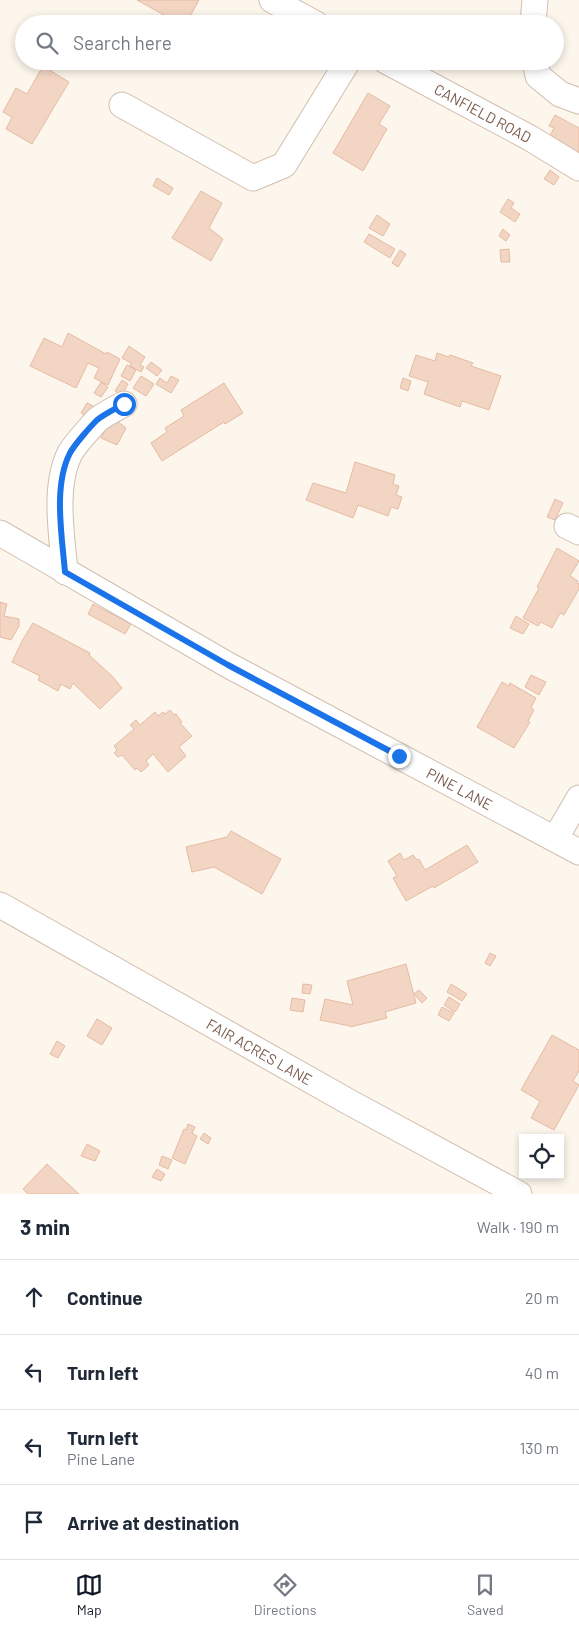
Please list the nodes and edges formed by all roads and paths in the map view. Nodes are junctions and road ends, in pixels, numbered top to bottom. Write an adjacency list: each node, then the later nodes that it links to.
1 (272, 0): 3 (street)
2 (536, 0): 4 (street)
3 (300, 15)
4 (534, 15)
5 (342, 70): 9 (street)
6 (403, 70): 10 (street, CANFIELD ROAD)
7 (537, 70): 8 (street)
8 (579, 102)
9 (122, 105)
10 (579, 168)
11 (124, 404): 13 (street)
12 (0, 534): 13 (street, PINE LANE)
13 (65, 572): 15 (street, PINE LANE)
14 (579, 798): 15 (street)
15 (556, 839): 16 (street, PINE LANE)
16 (579, 852)
17 (0, 906): 18 (street, FAIR ACRES LANE)
18 (519, 1194)

